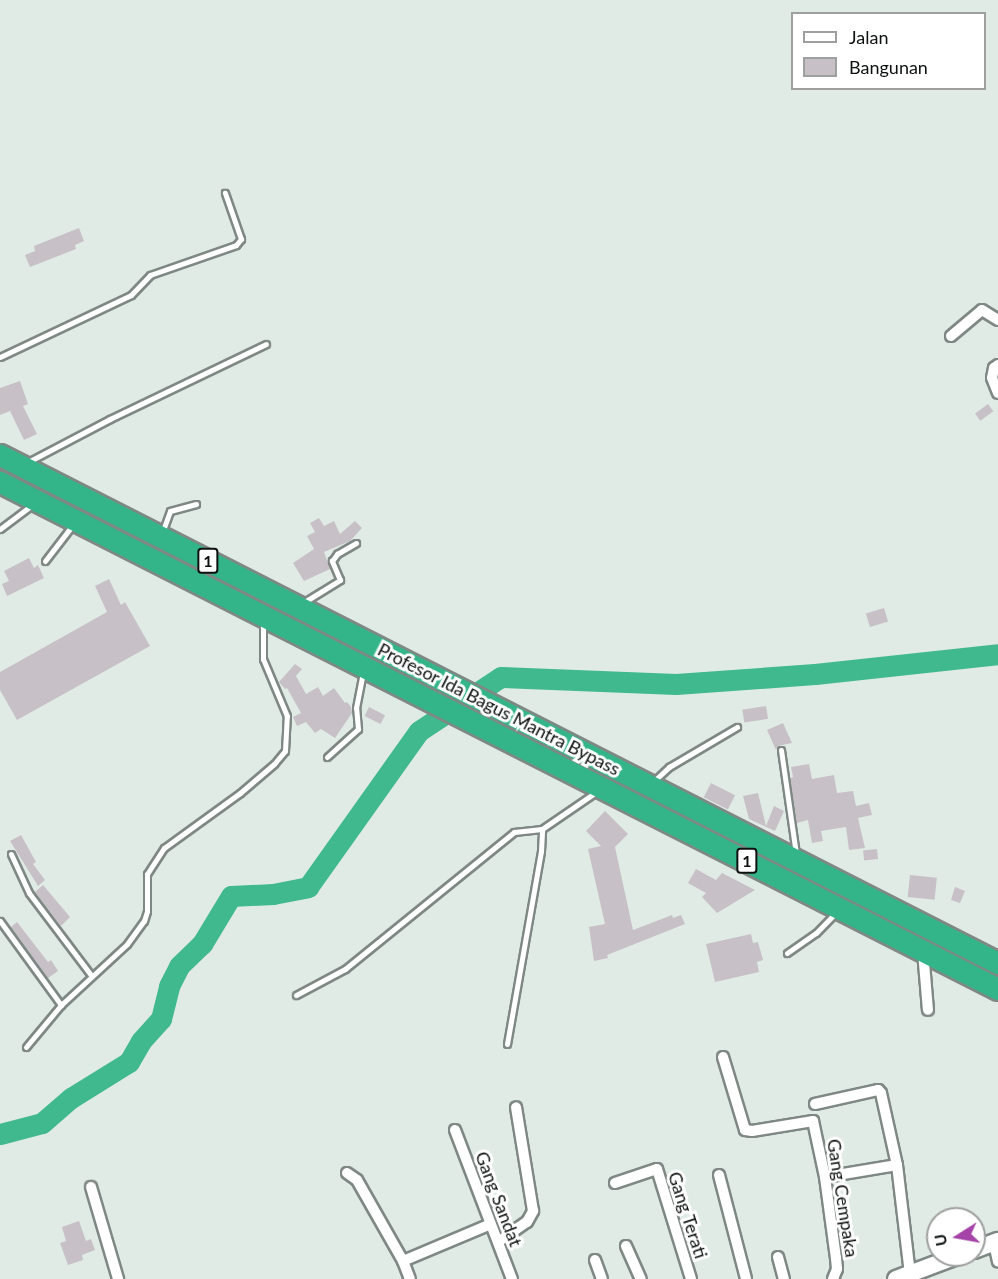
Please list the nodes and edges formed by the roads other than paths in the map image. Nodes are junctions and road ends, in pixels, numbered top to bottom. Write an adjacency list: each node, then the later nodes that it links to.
1 (225, 193): 5 (lane)
2 (998, 320): 3 (street)
3 (951, 336)
4 (266, 344): 9 (lane)
5 (0, 357)
6 (998, 365): 7 (street)
7 (998, 393)
8 (0, 455): 9 (highway, Profesor Ida Bagus Mantra Bypass / 1)
9 (22, 465): 15 (highway, Profesor Ida Bagus Mantra Bypass / 1)
10 (0, 482): 11 (highway, Profesor Ida Bagus Mantra Bypass / 1)
11 (38, 501): 13 (highway, Profesor Ida Bagus Mantra Bypass / 1); 14 (lane)
12 (196, 504): 15 (lane)
13 (75, 522): 17 (lane); 19 (highway, Profesor Ida Bagus Mantra Bypass / 1)
14 (0, 530)
15 (161, 538): 18 (highway, Profesor Ida Bagus Mantra Bypass / 1)
16 (356, 543): 18 (lane)
17 (45, 561)
18 (298, 607): 24 (highway, Profesor Ida Bagus Mantra Bypass / 1)
19 (263, 615): 20 (highway, Profesor Ida Bagus Mantra Bypass / 1); 34 (lane)
20 (364, 667): 23 (lane); 25 (highway, Profesor Ida Bagus Mantra Bypass / 1)
21 (737, 727): 24 (lane)
22 (781, 750): 28 (lane)
23 (327, 757)
24 (649, 786): 28 (highway, Profesor Ida Bagus Mantra Bypass / 1)
25 (602, 788): 26 (lane); 29 (highway, Profesor Ida Bagus Mantra Bypass / 1)
26 (542, 829): 36 (lane); 39 (lane)
27 (11, 854): 34 (lane)
28 (797, 861): 33 (highway, Profesor Ida Bagus Mantra Bypass / 1)
29 (840, 909): 31 (highway, Profesor Ida Bagus Mantra Bypass / 1); 32 (lane)
30 (0, 921): 37 (lane)
31 (923, 951): 35 (highway, Profesor Ida Bagus Mantra Bypass / 1); 38 (street)
32 (787, 953)
33 (998, 963)
34 (91, 975): 37 (lane)
35 (998, 989)
36 (296, 995)
37 (61, 1005): 40 (lane)
38 (928, 1010)
39 (507, 1044)
40 (26, 1047)
41 (723, 1057): 48 (street, Gang Cempaka)
42 (815, 1104): 45 (street)
43 (516, 1107): 52 (street)
44 (456, 1130): 51 (street, Gang Sandat)
45 (897, 1165): 48 (street); 60 (street)
46 (347, 1173): 57 (street)
47 (718, 1175): 67 (street)
48 (825, 1177): 69 (street, Gang Cempaka)
49 (615, 1183): 66 (street, Gang Terati)
50 (91, 1187): 61 (street)
51 (491, 1224): 52 (street, Gang Sandat); 57 (street)
52 (498, 1242): 63 (street, Gang Sandat)
53 (996, 1242): 58 (street)
54 (626, 1246): 65 (street)
55 (778, 1257): 68 (street)
56 (595, 1260): 64 (street)
57 (403, 1261): 62 (street)
58 (998, 1262)
59 (929, 1273): 60 (street)
60 (903, 1277)
61 (118, 1279)
62 (410, 1279)
63 (512, 1279)
64 (602, 1279)
65 (640, 1279)
66 (691, 1279)
67 (746, 1279)
68 (784, 1279)
69 (833, 1279)

